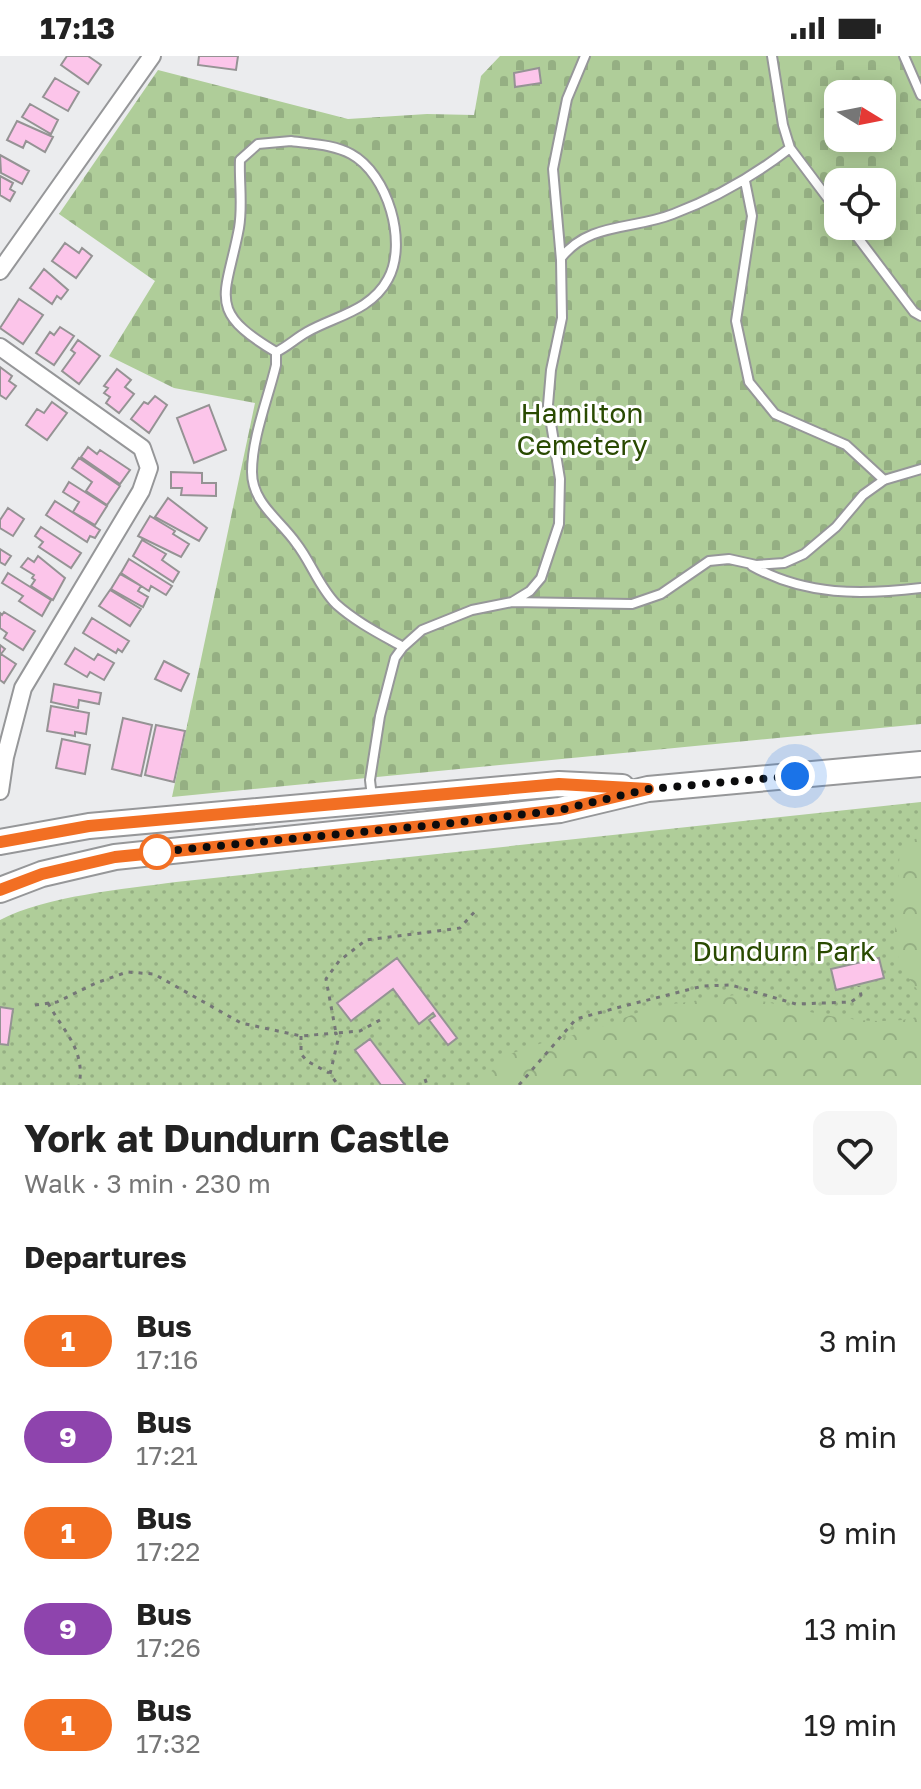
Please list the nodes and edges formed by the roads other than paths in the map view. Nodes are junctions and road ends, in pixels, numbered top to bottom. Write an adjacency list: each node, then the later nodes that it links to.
1 (152, 56): 11 (street)
2 (585, 56): 10 (lane)
3 (772, 56): 6 (lane)
4 (904, 56): 5 (lane)
5 (921, 95)
6 (790, 148): 7 (lane); 8 (lane)
7 (745, 181): 10 (lane); 16 (lane)
8 (824, 193)
9 (860, 240): 12 (lane)
10 (561, 258): 19 (lane)
11 (0, 271)
12 (921, 316)
13 (0, 347): 23 (street)
14 (276, 352): 14 (lane); 20 (lane)
15 (921, 469): 16 (lane)
16 (884, 480): 17 (lane)
17 (748, 564): 18 (lane); 19 (lane)
18 (921, 588)
19 (512, 602): 20 (lane)
20 (403, 647): 24 (lane)
21 (921, 764): 22 (main road)
22 (648, 789): 24 (main road); 26 (main road)
23 (0, 791)
24 (373, 801): 25 (main road)
25 (0, 842)
26 (0, 890)

